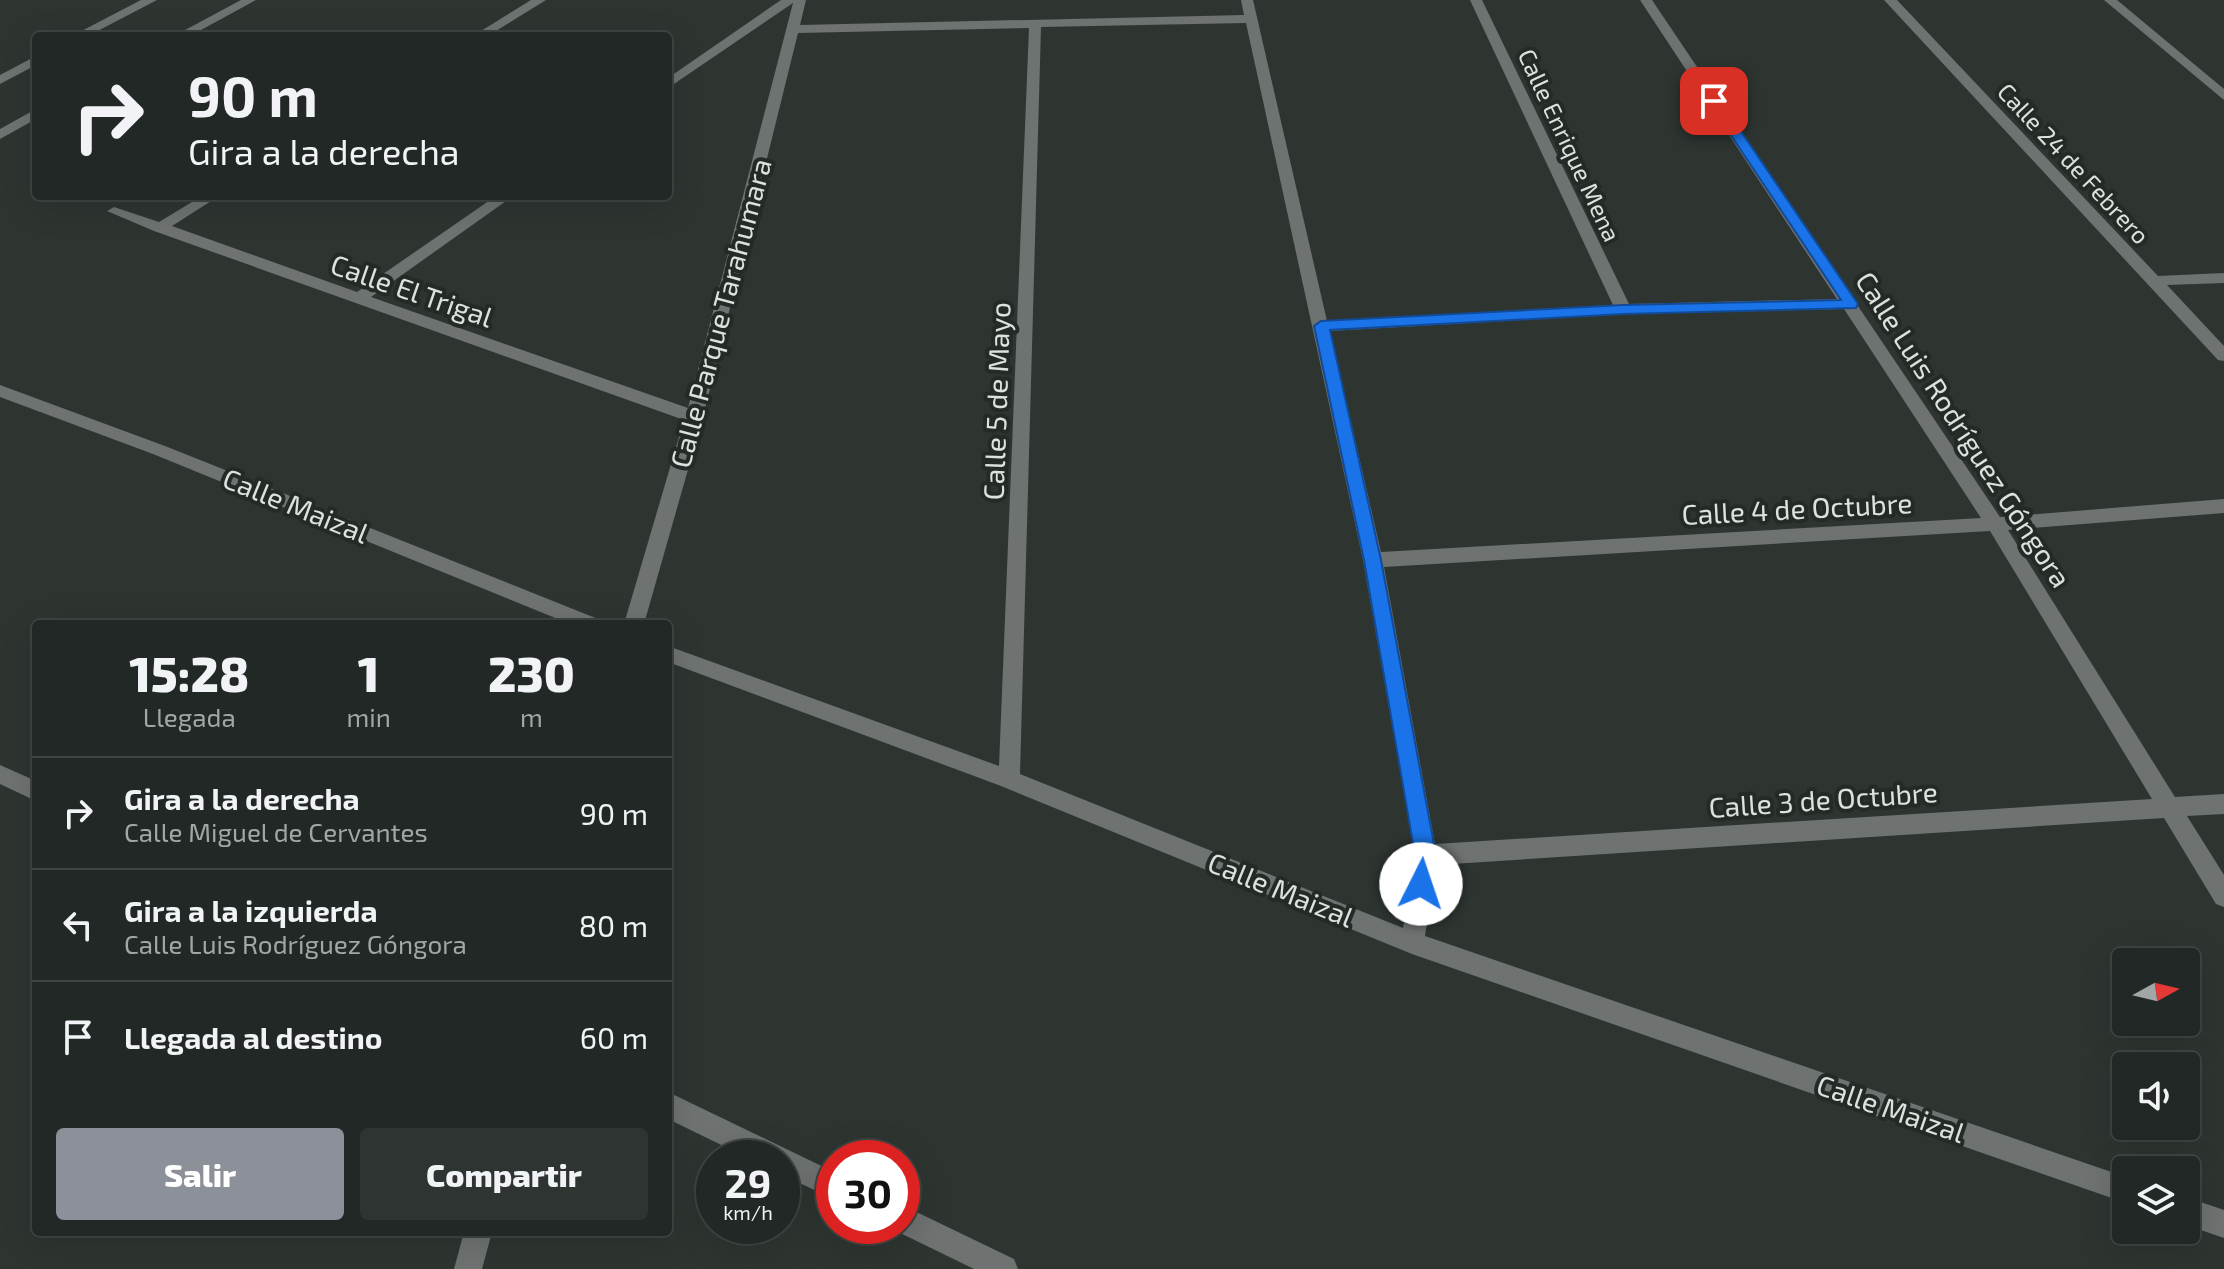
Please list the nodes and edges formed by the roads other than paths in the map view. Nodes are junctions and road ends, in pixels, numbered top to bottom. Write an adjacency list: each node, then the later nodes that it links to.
1 (151, 0): 14 (street)
2 (250, 0): 15 (street)
3 (540, 0): 16 (street)
4 (789, 0): 19 (street)
5 (800, 0): 13 (street, Calle Parque Tarahumara)
6 (1247, 0): 11 (street)
7 (1476, 0): 31 (street, Calle Enrique Mena)
8 (1646, 0): 30 (street, Calle Luis Rodríguez Góngora)
9 (1890, 0): 28 (street, Calle 24 de Febrero)
10 (2110, 0): 20 (street)
11 (1252, 19): 12 (street); 32 (street)
12 (1035, 24): 13 (street); 43 (street, Calle 5 de Mayo)
13 (795, 29): 35 (street, Calle Parque Tarahumara)
14 (86, 32)
15 (188, 32)
16 (486, 32)
17 (32, 62): 18 (street)
18 (0, 80)
19 (672, 81)
20 (2224, 96)
21 (32, 115): 22 (street)
22 (0, 135)
23 (205, 200): 26 (street)
24 (500, 200): 29 (street)
25 (114, 211): 26 (street, Calle El Trigal)
26 (159, 228): 29 (street, Calle El Trigal)
27 (2224, 278): 28 (street)
28 (2155, 281): 33 (street, Calle 24 de Febrero)
29 (357, 299): 35 (street, Calle El Trigal)
30 (1851, 304): 31 (street); 37 (street, Calle Luis Rodríguez Góngora)
31 (1623, 309): 32 (street)
32 (1321, 326): 38 (street)
33 (2224, 356)
34 (0, 391): 39 (street, Calle Maizal)
35 (694, 417): 40 (street, Calle Parque Tarahumara)
36 (2224, 506): 37 (street, Calle 4 de Octubre)
37 (1995, 524): 38 (street, Calle 4 de Octubre); 46 (street, Calle Luis Rodríguez Góngora)
38 (1373, 560): 47 (street)
39 (581, 620)
40 (635, 620)
41 (672, 655): 43 (street, Calle Maizal)
42 (0, 774): 44 (street)
43 (1009, 779): 49 (street, Calle Maizal)
44 (32, 790)
45 (2224, 804): 46 (street, Calle 3 de Octubre)
46 (2169, 807): 47 (street, Calle 3 de Octubre); 48 (street, Calle Luis Rodríguez Góngora)
47 (1426, 855): 49 (street)
48 (2224, 896)
49 (1412, 943): 52 (street, Calle Maizal)
50 (672, 1107): 51 (street)
51 (740, 1140)
52 (2112, 1185)
53 (2200, 1216): 54 (street)
54 (2224, 1224)
55 (920, 1228): 58 (street)
56 (477, 1236): 57 (street)
57 (468, 1269)
58 (1004, 1269)

